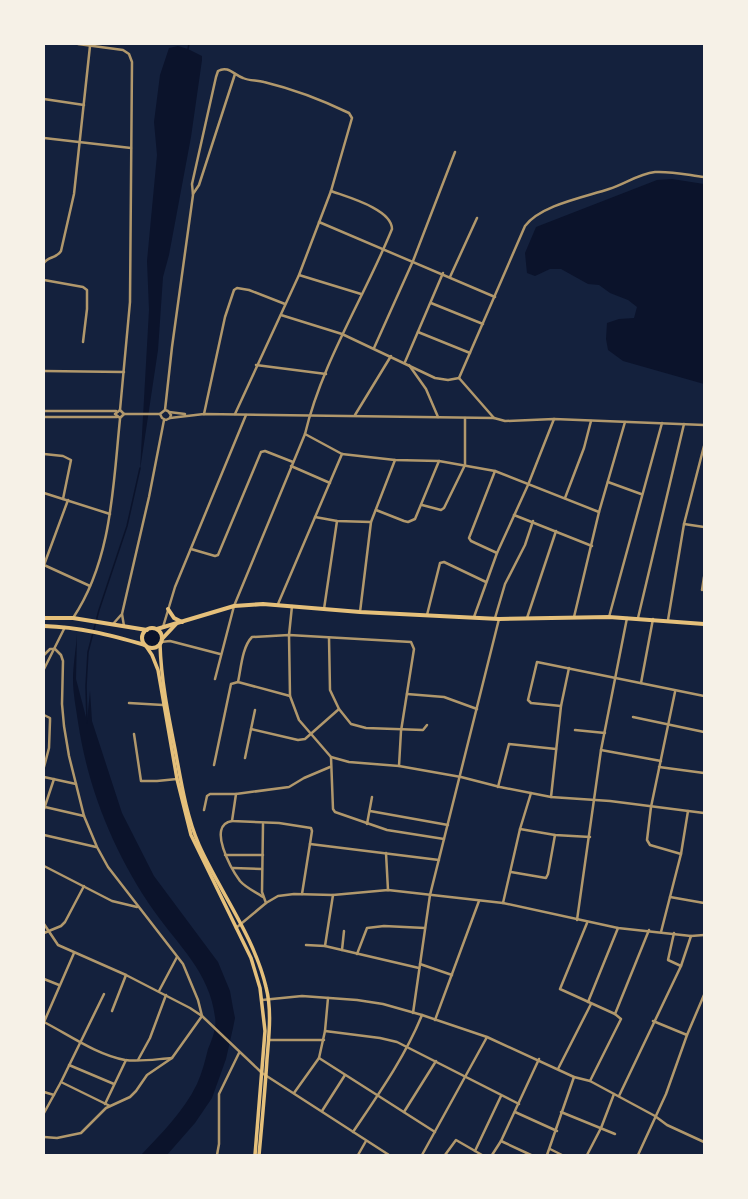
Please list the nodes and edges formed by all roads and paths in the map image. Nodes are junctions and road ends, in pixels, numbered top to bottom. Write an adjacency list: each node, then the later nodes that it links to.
1 (78, 44): 2 (street)
2 (90, 46): 5 (street); 8 (street)
3 (235, 74): 11 (street); 12 (street); 12 (street)
4 (44, 99): 5 (street)
5 (84, 105): 7 (street)
6 (44, 138): 7 (street)
7 (79, 142): 8 (street); 17 (street)
8 (131, 148): 37 (street)
9 (455, 152): 16 (street)
10 (704, 177): 23 (street)
11 (331, 190): 14 (street); 15 (street)
12 (193, 194): 40 (street)
13 (477, 218): 20 (street)
14 (319, 222): 15 (street); 19 (street)
15 (384, 248): 16 (street); 22 (street)
16 (413, 261): 18 (street); 31 (street)
17 (44, 263)
18 (443, 273): 20 (street); 24 (street)
19 (299, 275): 22 (street); 25 (street)
20 (450, 277): 23 (street)
21 (44, 281): 30 (street)
22 (361, 294): 29 (street)
23 (495, 297): 27 (street)
24 (431, 303): 27 (street); 28 (street)
25 (285, 304): 26 (street); 47 (street)
26 (281, 315): 29 (street); 35 (street)
27 (483, 324): 32 (street)
28 (418, 332): 32 (street); 34 (street)
29 (342, 334): 31 (street); 38 (street)
30 (82, 342)
31 (374, 348): 33 (street)
32 (470, 353): 39 (street)
33 (392, 356): 34 (street); 51 (street)
34 (407, 363): 39 (street); 53 (street)
35 (256, 365): 38 (street); 48 (street)
36 (44, 371): 37 (street)
37 (124, 372): 42 (street)
38 (326, 374): 50 (street)
39 (459, 378): 57 (street)
40 (165, 410): 43 (street); 45 (street)
41 (44, 411): 42 (street)
42 (118, 411): 44 (street); 54 (street)
43 (169, 412): 46 (street); 55 (street)
44 (125, 414): 45 (street); 54 (street)
45 (159, 414): 59 (street)
46 (188, 414): 47 (street); 55 (street)
47 (204, 414): 48 (street)
48 (235, 414): 49 (street)
49 (246, 414): 50 (street); 96 (street)
50 (309, 414): 51 (street); 65 (street)
51 (355, 415): 53 (street)
52 (44, 417): 54 (street)
53 (438, 417): 56 (street)
54 (118, 418): 86 (street)
55 (170, 418): 59 (street)
56 (465, 418): 57 (street); 72 (street)
57 (494, 418): 58 (street)
58 (554, 419): 60 (street); 77 (street)
59 (164, 420): 109 (street)
60 (591, 421): 61 (street); 80 (street)
61 (625, 422): 62 (street); 75 (street)
62 (662, 423): 63 (street); 79 (street)
63 (684, 424): 64 (street); 117 (street)
64 (704, 424)
65 (305, 434): 68 (street); 71 (street)
66 (704, 446): 92 (street)
67 (44, 454): 81 (street)
68 (342, 454): 69 (street); 76 (street)
69 (395, 460): 70 (street); 84 (street)
70 (440, 461): 72 (street); 83 (street)
71 (293, 462): 73 (street); 96 (street)
72 (465, 465): 74 (street); 83 (street)
73 (291, 466): 76 (street); 105 (street)
74 (495, 471): 77 (street); 97 (street)
75 (608, 482): 79 (street); 85 (street)
76 (330, 483): 88 (street)
77 (528, 485): 80 (street); 87 (street)
78 (44, 493): 81 (street)
79 (641, 494): 112 (street)
80 (565, 498): 85 (street)
81 (63, 499): 82 (street)
82 (68, 500): 86 (street); 98 (street)
83 (422, 505): 84 (street)
84 (376, 510): 91 (street)
85 (599, 512): 95 (street)
86 (110, 514): 101 (street)
87 (514, 515): 90 (street); 97 (street)
88 (315, 517): 89 (street); 103 (street)
89 (337, 521): 91 (street); 107 (street)
90 (533, 521): 94 (street); 116 (street)
91 (371, 522): 108 (street)
92 (684, 524): 93 (street); 121 (street)
93 (704, 527)
94 (556, 531): 95 (street); 119 (street)
95 (592, 546): 111 (street)
96 (192, 548): 106 (street)
97 (497, 553): 100 (street)
98 (44, 565): 101 (street)
99 (704, 577): 102 (street)
100 (486, 582): 110 (street); 115 (street)
101 (90, 586): 118 (street)
102 (702, 590)
103 (278, 604): 104 (highway); 105 (highway)
104 (292, 605): 107 (highway); 132 (street)
105 (234, 606): 122 (highway); 137 (street)
106 (168, 609): 122 (highway); 129 (street)
107 (324, 609): 108 (highway)
108 (360, 612): 110 (highway)
109 (122, 614): 123 (street); 127 (street)
110 (427, 615): 115 (highway)
111 (574, 617): 112 (highway); 119 (highway)
112 (609, 617): 113 (highway)
113 (627, 617): 117 (highway); 141 (street)
114 (44, 618): 118 (highway)
115 (474, 618): 116 (highway)
116 (497, 618): 119 (highway); 152 (street)
117 (638, 618): 120 (highway)
118 (75, 619): 123 (highway)
119 (527, 619)
120 (653, 619): 121 (highway); 144 (street)
121 (668, 620): 125 (highway)
122 (182, 622): 124 (highway)
123 (112, 624): 127 (highway)
124 (177, 624): 129 (highway); 134 (highway)
125 (704, 624)
126 (44, 626): 128 (highway)
127 (124, 626): 131 (highway)
128 (65, 627): 135 (highway); 136 (street)
129 (163, 627): 130 (highway)
130 (157, 629): 131 (highway); 134 (highway)
131 (147, 630): 135 (highway)
132 (289, 635): 133 (street); 143 (street); 147 (street)
133 (329, 638): 146 (street); 153 (street)
134 (161, 642): 135 (highway); 137 (street); 230 (main road)
135 (145, 645): 150 (main road)
136 (54, 649): 138 (street); 140 (street); 181 (street)
137 (220, 654): 142 (street)
138 (44, 655)
139 (569, 668): 141 (street); 151 (street); 151 (street)
140 (44, 669)
141 (616, 678): 144 (street); 163 (street)
142 (215, 679)
143 (238, 682): 147 (street); 171 (street)
144 (641, 683): 145 (street)
145 (675, 692): 148 (street); 158 (street)
146 (407, 694): 152 (street); 161 (street)
147 (290, 696): 165 (street)
148 (704, 696)
149 (129, 703): 150 (street)
150 (163, 705): 180 (main road)
151 (561, 706): 166 (street)
152 (477, 708): 177 (street)
153 (339, 709): 161 (street); 165 (street)
154 (255, 710): 159 (street)
155 (44, 714): 174 (street)
156 (633, 717): 158 (street)
157 (427, 725): 161 (street)
158 (668, 726): 162 (street); 170 (street)
159 (251, 729): 165 (street); 169 (street)
160 (575, 730): 163 (street)
161 (401, 731): 172 (street)
162 (704, 732)
163 (605, 733): 167 (street)
164 (134, 734): 180 (street)
165 (310, 735): 168 (street)
166 (556, 749): 182 (street); 186 (street)
167 (601, 750): 170 (street); 187 (street)
168 (331, 757): 172 (street); 175 (street)
169 (245, 758)
170 (661, 761): 173 (street)
171 (214, 765)
172 (399, 766): 177 (street)
173 (660, 766): 176 (street); 188 (street)
174 (44, 767)
175 (330, 767): 184 (street); 197 (street)
176 (704, 773)
177 (461, 776): 182 (street); 198 (street)
178 (44, 777): 179 (street)
179 (54, 779): 181 (street); 189 (street)
180 (177, 779): 231 (main road)
181 (76, 784): 194 (street)
182 (498, 786): 183 (street)
183 (531, 793): 186 (street); 199 (street)
184 (236, 794): 190 (street); 195 (street)
185 (372, 797): 191 (street)
186 (551, 798): 187 (street)
187 (594, 800): 188 (street); 202 (street)
188 (651, 807): 192 (street); 207 (street)
189 (44, 808): 194 (street)
190 (204, 810)
191 (370, 810): 197 (street); 198 (street)
192 (688, 811): 193 (street); 207 (street)
193 (704, 813)
194 (84, 816): 205 (street)
195 (232, 821): 196 (street); 208 (street)
196 (263, 824): 204 (street); 209 (street)
197 (367, 824): 203 (street)
198 (448, 825): 203 (street)
199 (520, 829): 201 (street); 214 (street)
200 (44, 835): 205 (street)
201 (555, 835): 202 (street); 214 (street)
202 (590, 837): 227 (street)
203 (444, 839): 210 (street)
204 (310, 844): 206 (street); 217 (street)
205 (96, 847): 226 (street)
206 (386, 853): 210 (street); 216 (street)
207 (681, 854): 221 (street)
208 (225, 855): 209 (street); 212 (street)
209 (263, 855): 213 (street)
210 (439, 860): 219 (street)
211 (44, 866): 215 (street)
212 (233, 868): 213 (street); 220 (street)
213 (262, 869): 220 (street)
214 (510, 872): 224 (street)
215 (84, 886): 226 (street); 234 (street)
216 (388, 890): 218 (street); 219 (street)
217 (302, 894): 218 (street); 223 (street)
218 (333, 895): 243 (street)
219 (430, 895): 222 (street); 232 (street)
220 (263, 896): 223 (street)
221 (670, 898): 225 (street); 237 (street)
222 (479, 901): 224 (street); 252 (street)
223 (266, 903): 230 (street)
224 (503, 903): 227 (street)
225 (704, 903)
226 (137, 907): 247 (street)
227 (577, 920): 228 (street)
228 (587, 923): 233 (street); 262 (street)
229 (44, 924): 234 (street)
230 (240, 925): 231 (street); 261 (main road)
231 (236, 928): 260 (main road)
232 (425, 928): 246 (street); 248 (street)
233 (618, 928): 235 (street); 262 (street)
234 (48, 930): 238 (street); 245 (street)
235 (649, 930): 237 (street); 265 (street)
236 (344, 931): 244 (street)
237 (661, 932): 239 (street)
238 (44, 933)
239 (674, 933): 241 (street); 249 (street)
240 (704, 934): 241 (street)
241 (691, 936): 249 (street)
242 (306, 945): 243 (street)
243 (325, 946): 244 (street)
244 (342, 950): 246 (street)
245 (74, 953): 251 (street); 254 (street)
246 (357, 954): 250 (street)
247 (176, 956): 255 (street); 267 (street)
248 (420, 964): 250 (street); 252 (street)
249 (681, 966): 269 (street)
250 (419, 968): 264 (street)
251 (126, 975): 255 (street); 263 (street)
252 (452, 975): 268 (street)
253 (44, 978): 254 (street)
254 (59, 985): 270 (street)
255 (159, 991): 257 (street)
256 (104, 994): 276 (street)
257 (166, 995): 267 (street); 283 (street)
258 (704, 995): 272 (street)
259 (328, 998): 261 (street); 264 (street); 271 (street)
260 (262, 1000): 261 (street); 287 (main road)
261 (268, 1000): 274 (main road)
262 (589, 1003): 265 (street); 286 (street)
263 (112, 1011)
264 (413, 1012): 266 (street)
265 (615, 1014): 292 (street)
266 (422, 1015): 268 (street); 277 (street)
267 (202, 1016): 278 (street); 279 (street)
268 (435, 1020): 273 (street)
269 (653, 1021): 272 (street); 301 (street)
270 (44, 1022): 276 (street)
271 (324, 1032): 275 (street); 277 (street)
272 (687, 1035): 310 (street)
273 (487, 1037): 281 (street); 290 (street)
274 (269, 1040): 275 (street); 289 (main road)
275 (324, 1040): 280 (street)
276 (80, 1041): 282 (street); 285 (street)
277 (407, 1046): 284 (street); 299 (street)
278 (239, 1054): 287 (street); 322 (street)
279 (172, 1058): 283 (street); 304 (street)
280 (319, 1058): 288 (street); 296 (street)
281 (539, 1059): 286 (street); 303 (street)
282 (126, 1060): 283 (street); 294 (street)
283 (138, 1060)
284 (436, 1061): 290 (street); 306 (street)
285 (69, 1065): 293 (street); 294 (street)
286 (558, 1069): 291 (street)
287 (262, 1073): 289 (street); 323 (main road)
288 (345, 1075): 299 (street); 305 (street)
289 (266, 1076): 296 (street); 324 (main road)
290 (464, 1076): 300 (street); 314 (street)
291 (574, 1077): 292 (street); 308 (street)
292 (590, 1081): 297 (street)
293 (61, 1082): 298 (street); 302 (street)
294 (114, 1084): 302 (street)
295 (44, 1092): 298 (street)
296 (294, 1093): 305 (street)
297 (614, 1094): 301 (street); 311 (street)
298 (54, 1095): 309 (street)
299 (377, 1096): 306 (street); 313 (street)
300 (501, 1096): 303 (street); 321 (street)
301 (619, 1096): 310 (street)
302 (105, 1104): 304 (street)
303 (519, 1104): 307 (street)
304 (110, 1106): 316 (street)
305 (322, 1111): 313 (street)
306 (404, 1112): 314 (street)
307 (515, 1112): 312 (street); 318 (street)
308 (561, 1112): 311 (street); 312 (street)
309 (44, 1113)
310 (655, 1116): 319 (street); 335 (street)
311 (600, 1128): 315 (street); 334 (street)
312 (557, 1131): 320 (street)
313 (353, 1132): 317 (street)
314 (435, 1132): 327 (street)
315 (615, 1134)
316 (44, 1137)
317 (366, 1140): 325 (street); 326 (street)
318 (501, 1142): 330 (street); 331 (street)
319 (704, 1142)
320 (550, 1149): 332 (street); 333 (street)
321 (475, 1151): 328 (street); 329 (street)
322 (217, 1155)
323 (255, 1155)
324 (259, 1155)
325 (358, 1155)
326 (389, 1155)
327 (422, 1155)
328 (445, 1155)
329 (482, 1155)
330 (492, 1155)
331 (530, 1155)
332 (547, 1155)
333 (562, 1155)
334 (587, 1155)
335 (638, 1155)

